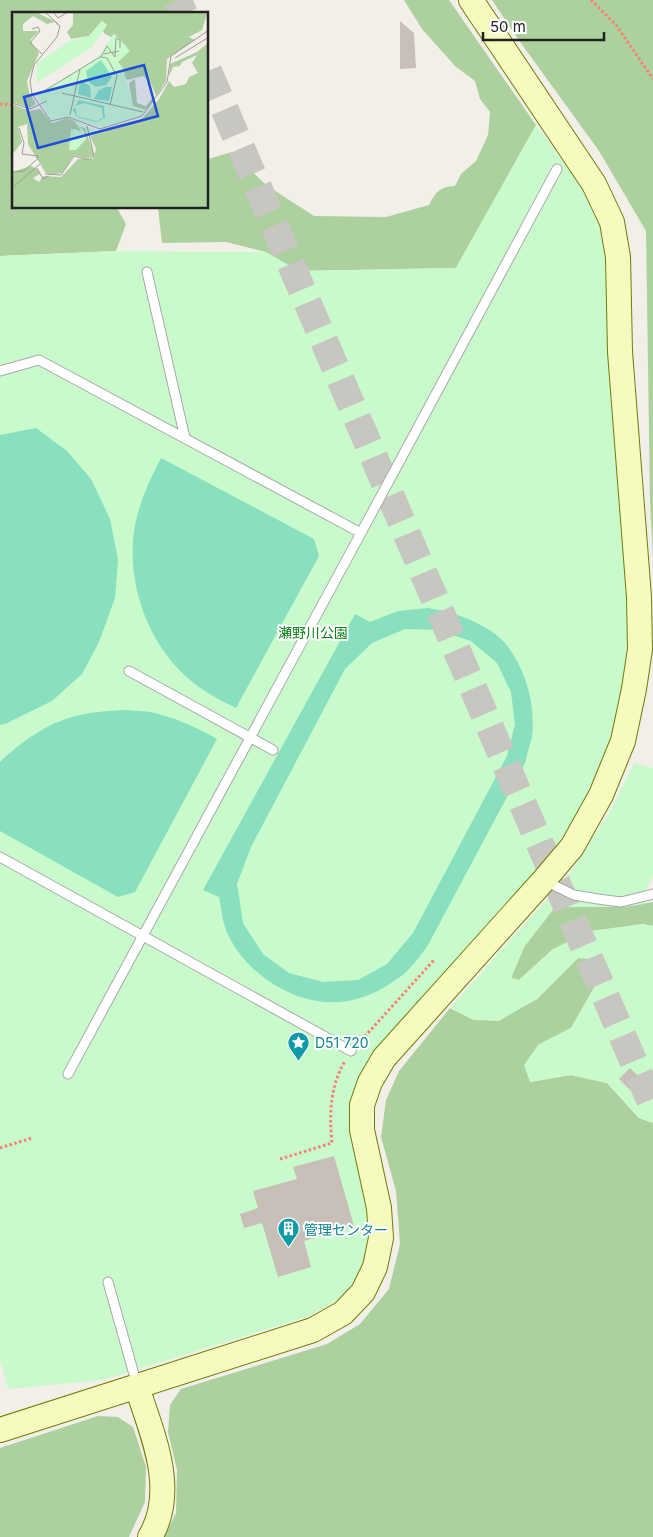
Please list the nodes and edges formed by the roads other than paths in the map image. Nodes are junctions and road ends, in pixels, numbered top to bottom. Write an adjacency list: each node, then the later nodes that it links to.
1 (471, 0): 11 (street)
2 (557, 169): 6 (lane)
3 (148, 272): 5 (lane)
4 (0, 371): 5 (lane)
5 (186, 438): 6 (lane)
6 (361, 534): 8 (lane)
7 (129, 671): 8 (lane)
8 (250, 738): 9 (lane); 13 (lane)
9 (273, 750)
10 (0, 857): 13 (lane)
11 (544, 880): 12 (lane); 17 (street)
12 (653, 894)
13 (143, 935): 14 (lane); 15 (lane)
14 (351, 1051)
15 (68, 1074)
16 (108, 1282): 17 (lane)
17 (137, 1387): 18 (street); 19 (street)
18 (0, 1430)
19 (150, 1537)

